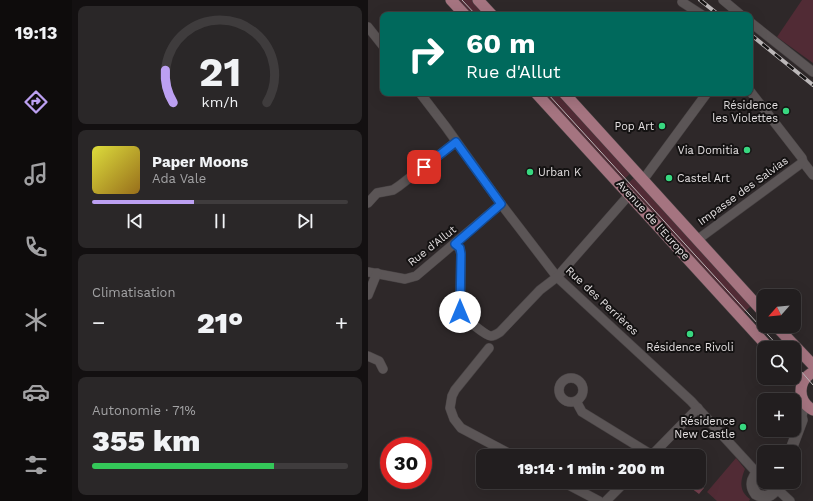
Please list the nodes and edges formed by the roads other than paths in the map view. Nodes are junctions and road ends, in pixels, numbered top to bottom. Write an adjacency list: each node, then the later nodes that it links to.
1 (451, 0): 5 (main road)
2 (478, 0): 6 (main road)
3 (723, 0): 8 (street)
4 (682, 2): 7 (street)
5 (462, 12)
6 (489, 12)
7 (697, 12)
8 (737, 12)
9 (753, 24): 12 (street)
10 (368, 27): 11 (street)
11 (380, 42)
12 (813, 72)
13 (753, 95): 19 (street)
14 (422, 96): 18 (street, Rue des Perrières)
15 (539, 96): 22 (main road, Avenue de l'Europe)
16 (567, 96): 21 (main road, Avenue de l'Europe)
17 (705, 96): 21 (street)
18 (456, 142): 23 (street); 24 (street, Rue des Perrières)
19 (803, 162): 20 (street); 25 (street, Impasse des Salvias)
20 (813, 175)
21 (643, 180): 25 (main road, Avenue de l'Europe)
22 (630, 195): 29 (street); 33 (main road, Avenue de l'Europe)
23 (368, 203)
24 (501, 204): 26 (street, Rue d'Allut); 29 (street, Rue des Perrières)
25 (697, 240): 31 (main road, Avenue de l'Europe)
26 (455, 244): 28 (street, Rue d'Allut); 29 (street)
27 (368, 272): 28 (street, Rue d'Allut)
28 (378, 273): 30 (street)
29 (557, 277): 43 (street, Rue des Perrières)
30 (368, 295)
31 (757, 305)
32 (783, 333): 36 (main road)
33 (763, 341)
34 (489, 348): 48 (street)
35 (368, 356): 37 (street)
36 (813, 365)
37 (383, 369)
38 (813, 372): 40 (main road)
39 (800, 385): 40 (main road)
40 (801, 388): 42 (main road)
41 (576, 401): 49 (street)
42 (804, 403): 44 (main road); 46 (street)
43 (698, 408): 50 (street); 51 (street, Rue des Perrières)
44 (813, 410)
45 (813, 415): 46 (street)
46 (802, 420): 47 (street)
47 (791, 445)
48 (500, 449)
49 (641, 449)
50 (657, 449)
51 (757, 467)
52 (757, 476): 55 (street)
53 (576, 489): 56 (street)
54 (618, 489): 57 (street)
55 (768, 494): 58 (street)
56 (599, 501)
57 (606, 501)
58 (790, 501)

